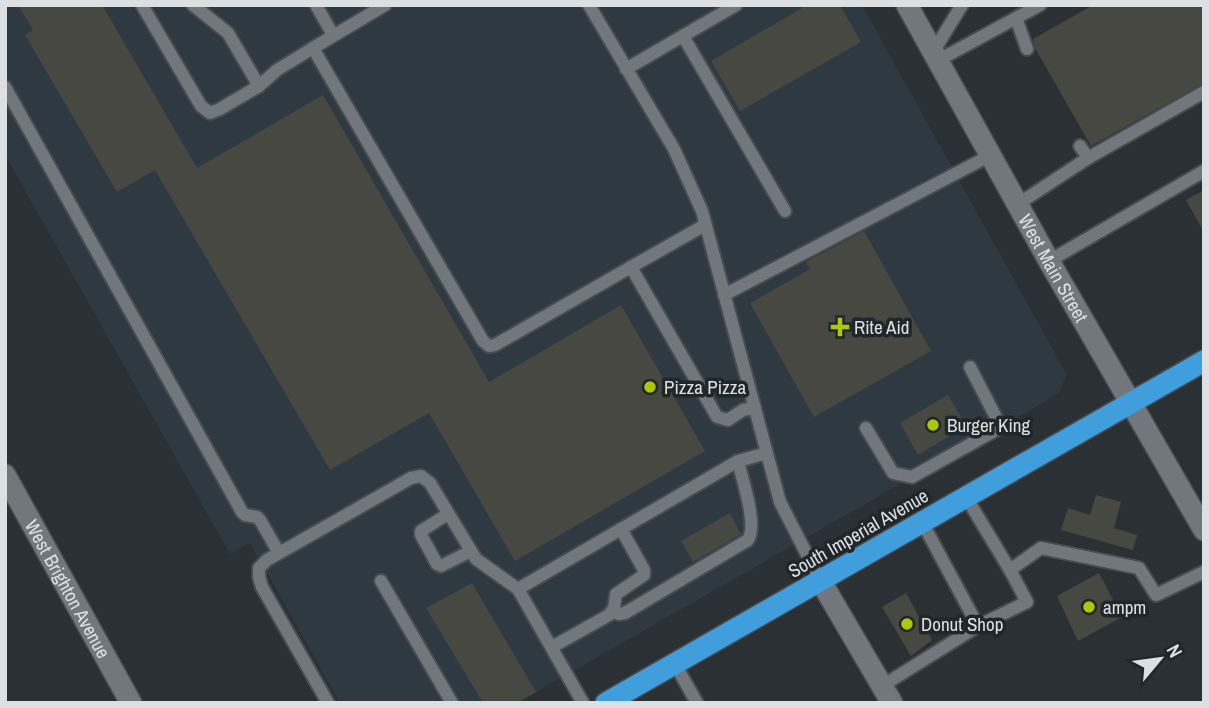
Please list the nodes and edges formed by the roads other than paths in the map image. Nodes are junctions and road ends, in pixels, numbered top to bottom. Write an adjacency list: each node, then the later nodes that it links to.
1 (142, 5): 17 (lane)
2 (192, 5): 17 (lane)
3 (316, 5): 11 (lane)
4 (385, 5): 11 (lane)
5 (589, 5): 16 (lane)
6 (736, 5): 12 (lane)
7 (907, 5): 15 (street, West Main Street)
8 (962, 5): 15 (lane)
9 (1040, 5): 10 (lane)
10 (1016, 18): 14 (lane); 15 (lane)
11 (333, 35): 13 (lane)
12 (683, 36): 16 (lane); 25 (lane)
13 (313, 48): 17 (lane); 28 (lane)
14 (1027, 49)
15 (935, 56): 21 (street, West Main Street)
16 (626, 69): 26 (lane)
17 (259, 86)
18 (5, 87): 44 (lane)
19 (1204, 92): 22 (lane)
20 (1080, 146): 22 (lane)
21 (991, 155): 24 (street, West Main Street); 29 (lane)
22 (1088, 158): 24 (lane)
23 (1204, 171): 27 (lane)
24 (1018, 204): 27 (street, West Main Street)
25 (785, 211)
26 (705, 225): 28 (lane); 29 (lane)
27 (1049, 261): 32 (street, West Main Street)
28 (631, 267): 33 (lane)
29 (724, 295): 33 (lane)
30 (1204, 361): 32 (highway, South Imperial Avenue)
31 (971, 367): 34 (lane)
32 (1132, 402): 38 (highway, South Imperial Avenue); 42 (street, West Main Street)
33 (755, 408): 35 (lane)
34 (866, 428)
35 (767, 453): 36 (lane); 47 (lane)
36 (738, 461): 41 (lane); 50 (lane)
37 (5, 475): 55 (street, West Brighton Avenue)
38 (965, 497): 40 (highway, South Imperial Avenue); 45 (lane)
39 (448, 514): 43 (lane); 43 (lane); 44 (lane)
40 (922, 522): 47 (highway, South Imperial Avenue); 51 (lane)
41 (621, 529): 49 (lane); 50 (lane)
42 (1204, 530)
43 (471, 551): 49 (lane)
44 (279, 553): 56 (lane)
45 (1010, 570): 46 (lane); 51 (lane)
46 (1204, 572)
47 (820, 580): 53 (highway, South Imperial Avenue); 54 (street)
48 (382, 581): 57 (lane)
49 (518, 589): 52 (lane)
50 (613, 612): 52 (lane)
51 (978, 626): 54 (lane)
52 (552, 647): 58 (lane)
53 (675, 664): 59 (highway, South Imperial Avenue); 60 (lane)
54 (887, 695)
55 (131, 703)
56 (328, 703)
57 (452, 703)
58 (583, 703)
59 (606, 703)
60 (697, 703)

